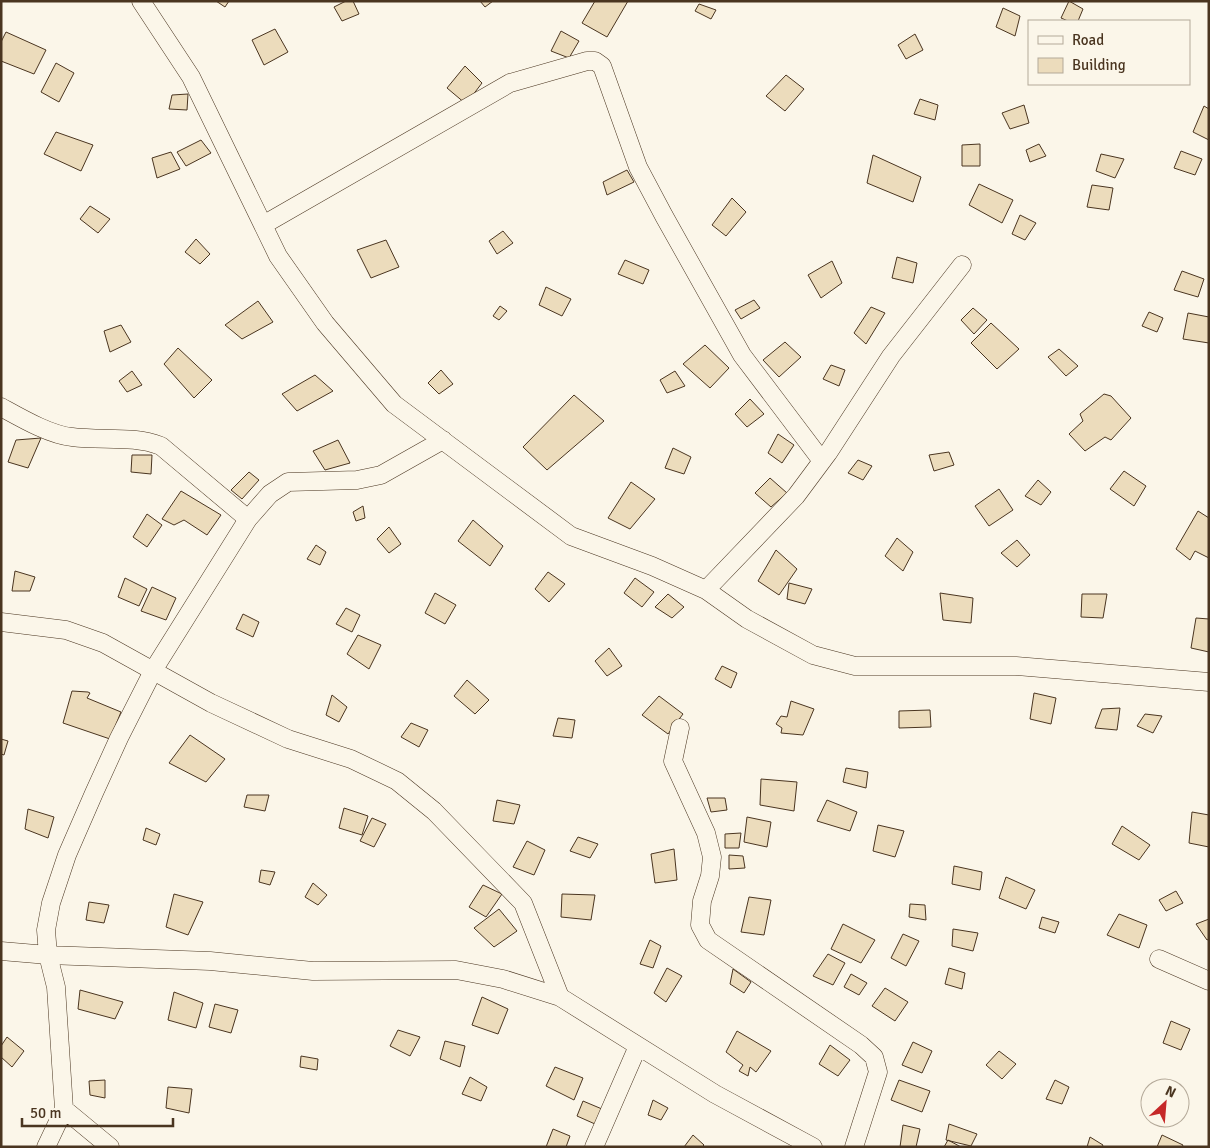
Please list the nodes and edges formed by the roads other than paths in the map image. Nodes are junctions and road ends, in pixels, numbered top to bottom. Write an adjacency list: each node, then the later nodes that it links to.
1 (141, 1): 2 (street)
2 (263, 225): 5 (street); 6 (street)
3 (962, 266): 6 (street)
4 (1, 407): 7 (street)
5 (443, 440): 7 (street); 8 (street)
6 (822, 461): 8 (street)
7 (248, 519): 10 (street)
8 (706, 590): 11 (street)
9 (1, 622): 10 (street)
10 (154, 670): 14 (street); 17 (street)
11 (1209, 682)
12 (680, 728): 24 (street)
13 (1, 951): 14 (street)
14 (48, 955): 17 (street); 19 (street)
15 (1160, 959): 16 (street)
16 (1209, 981)
17 (560, 997): 18 (street)
18 (638, 1046): 22 (street); 23 (street)
19 (64, 1108): 20 (street); 21 (street)
20 (46, 1147)
21 (110, 1147)
22 (594, 1147)
23 (813, 1147)
24 (854, 1147)

